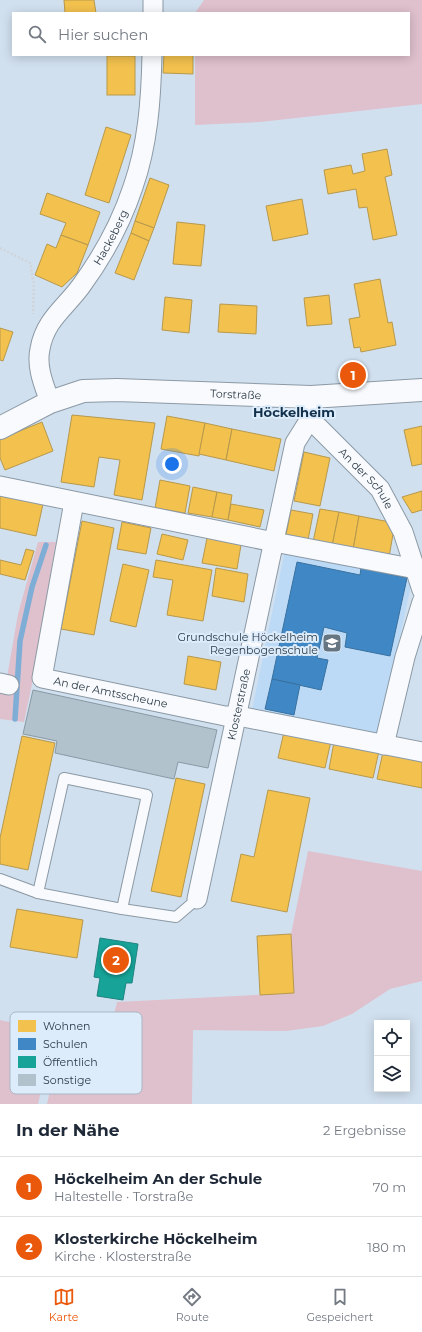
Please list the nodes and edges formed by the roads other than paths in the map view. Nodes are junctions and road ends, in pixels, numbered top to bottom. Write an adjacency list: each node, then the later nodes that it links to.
1 (153, 0): 2 (street)
2 (153, 12)
3 (152, 56): 6 (street, Hackeberg)
4 (422, 390): 5 (street, Torstraße)
5 (311, 397): 6 (street, Torstraße); 7 (street)
6 (50, 402): 8 (street, Torstraße)
7 (310, 419): 11 (street, Klosterstraße); 12 (street, An der Schule)
8 (0, 428)
9 (0, 486): 10 (street)
10 (74, 502): 11 (street); 15 (street, An der Amtsscheune)
11 (274, 542): 12 (street); 15 (street, Klosterstraße)
12 (416, 569): 13 (street, An der Schule)
13 (422, 590)
14 (422, 602): 16 (street)
15 (238, 716): 16 (street); 20 (street, Klosterstraße)
16 (384, 745): 17 (street)
17 (422, 752)
18 (0, 879): 19 (lane)
19 (38, 894): 21 (lane); 21 (lane)
20 (197, 900): 21 (lane)
21 (122, 909)

